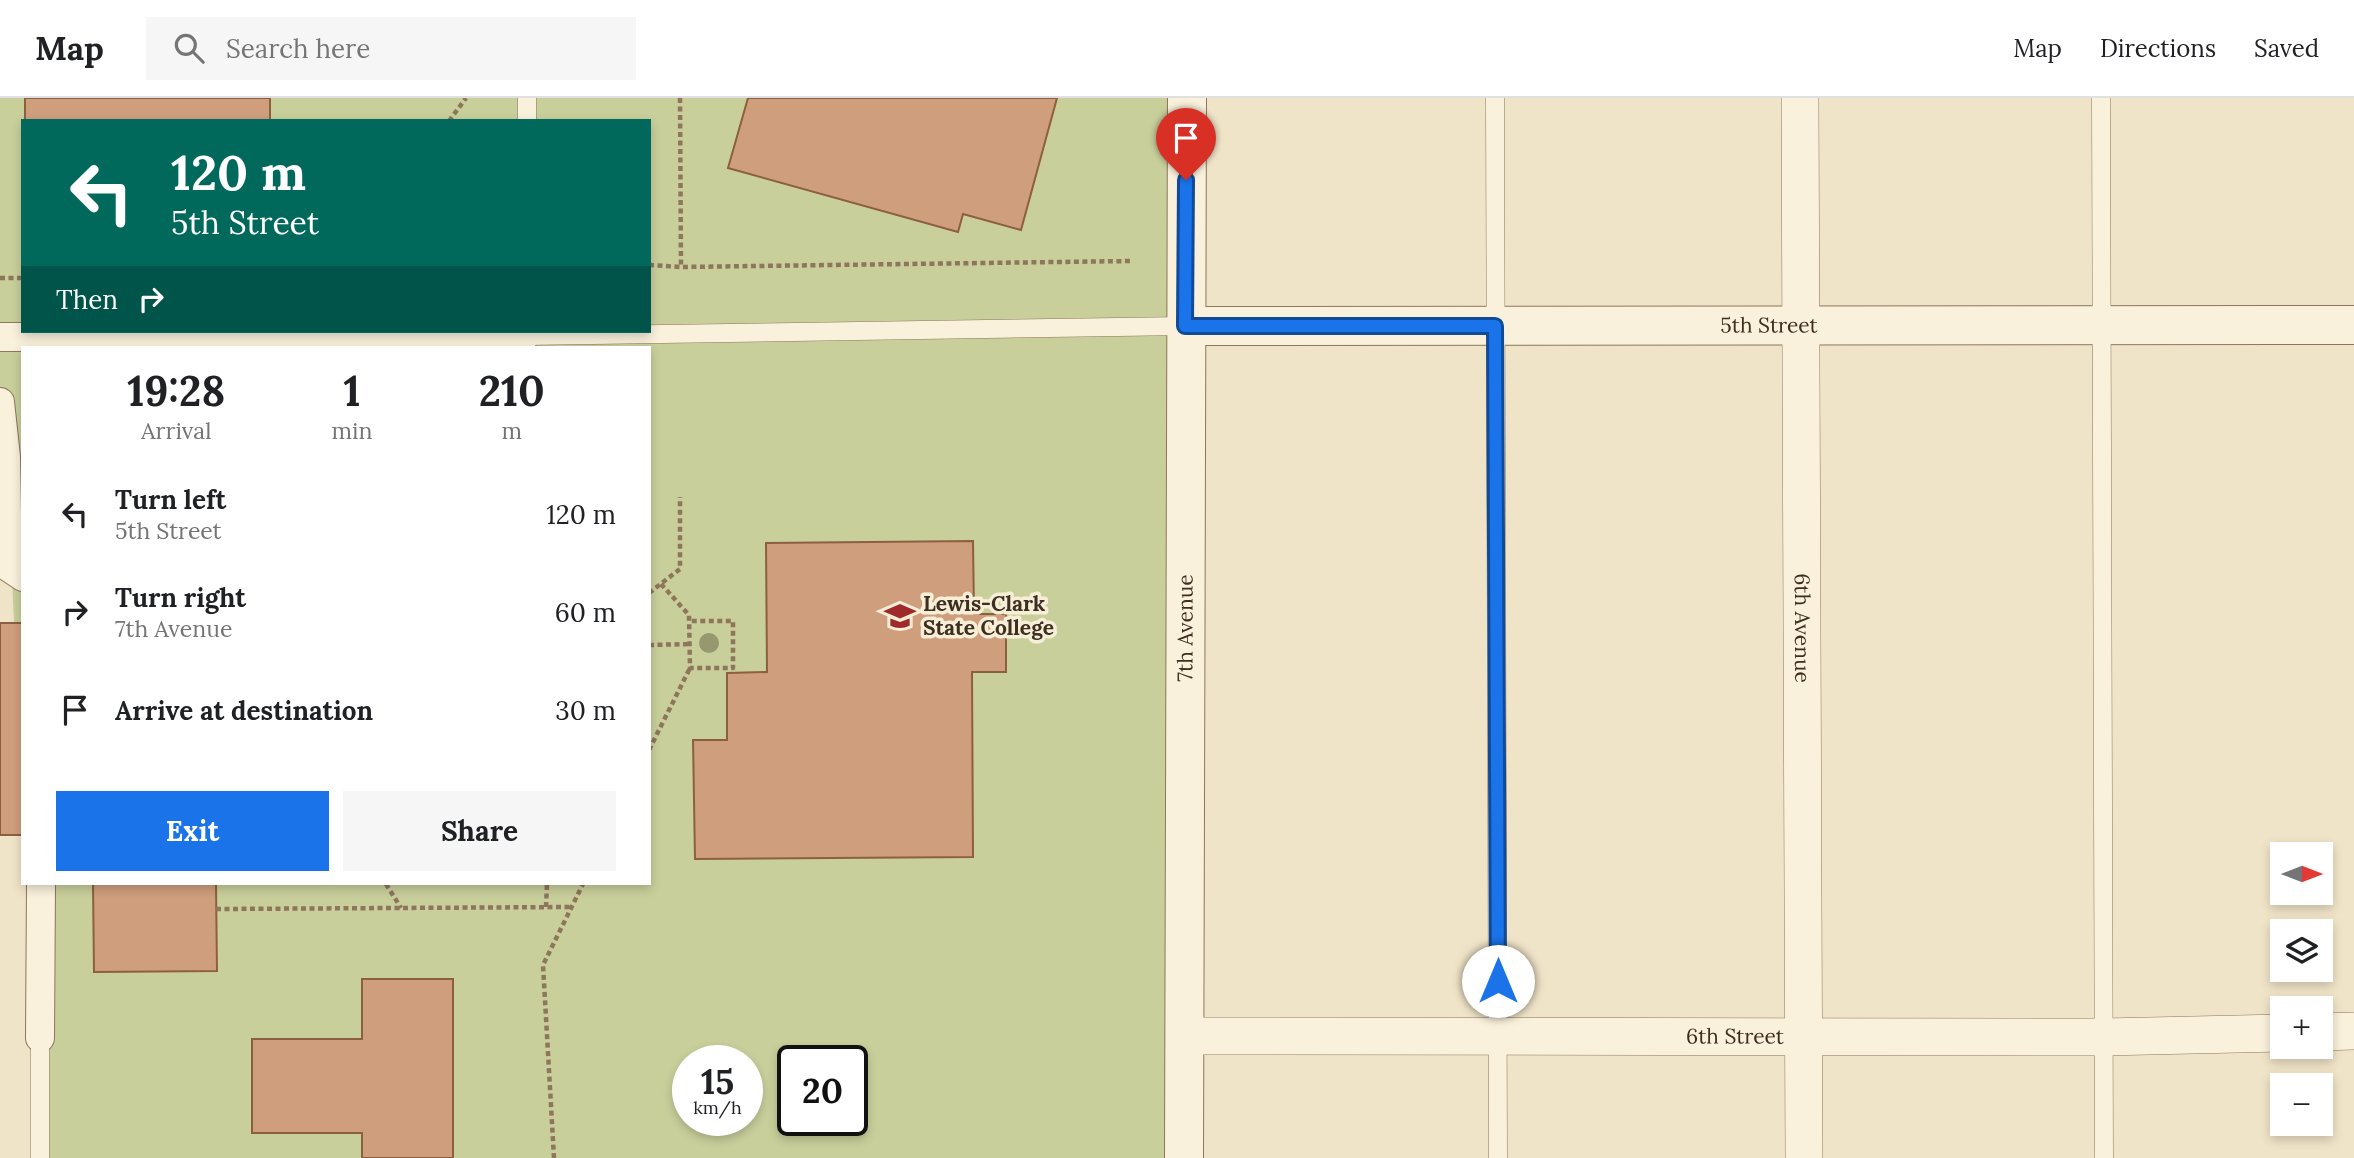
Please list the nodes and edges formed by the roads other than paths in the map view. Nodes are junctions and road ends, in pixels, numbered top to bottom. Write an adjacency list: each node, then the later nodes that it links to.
1 (527, 98): 6 (lane)
2 (1187, 98): 10 (street, 7th Avenue)
3 (1495, 98): 11 (lane)
4 (1800, 98): 7 (street, 6th Avenue)
5 (2101, 98): 8 (lane)
6 (527, 119)
7 (1800, 325): 8 (street, 5th Street); 11 (street, 5th Street); 25 (street, 6th Avenue)
8 (2100, 325): 9 (street, 5th Street); 26 (lane)
9 (2354, 325)
10 (1185, 326): 11 (street, 5th Street); 12 (lane); 23 (street, 7th Avenue)
11 (1495, 326): 24 (lane)
12 (651, 332)
13 (525, 333): 15 (street)
14 (0, 337): 16 (street)
15 (279, 342): 16 (street)
16 (134, 343)
17 (0, 402): 18 (street)
18 (21, 576)
19 (41, 885): 27 (street)
20 (2354, 1031): 21 (street)
21 (2333, 1032)
22 (2270, 1033): 26 (street, 6th Street)
23 (1185, 1036): 24 (street, 6th Street); 29 (street, 7th Avenue)
24 (1498, 1036): 25 (street, 6th Street); 30 (lane)
25 (1804, 1036): 26 (street, 6th Street); 31 (street, 6th Avenue)
26 (2104, 1037): 32 (lane)
27 (40, 1038): 28 (lane)
28 (40, 1158)
29 (1184, 1158)
30 (1498, 1158)
31 (1804, 1158)
32 (2104, 1158)

